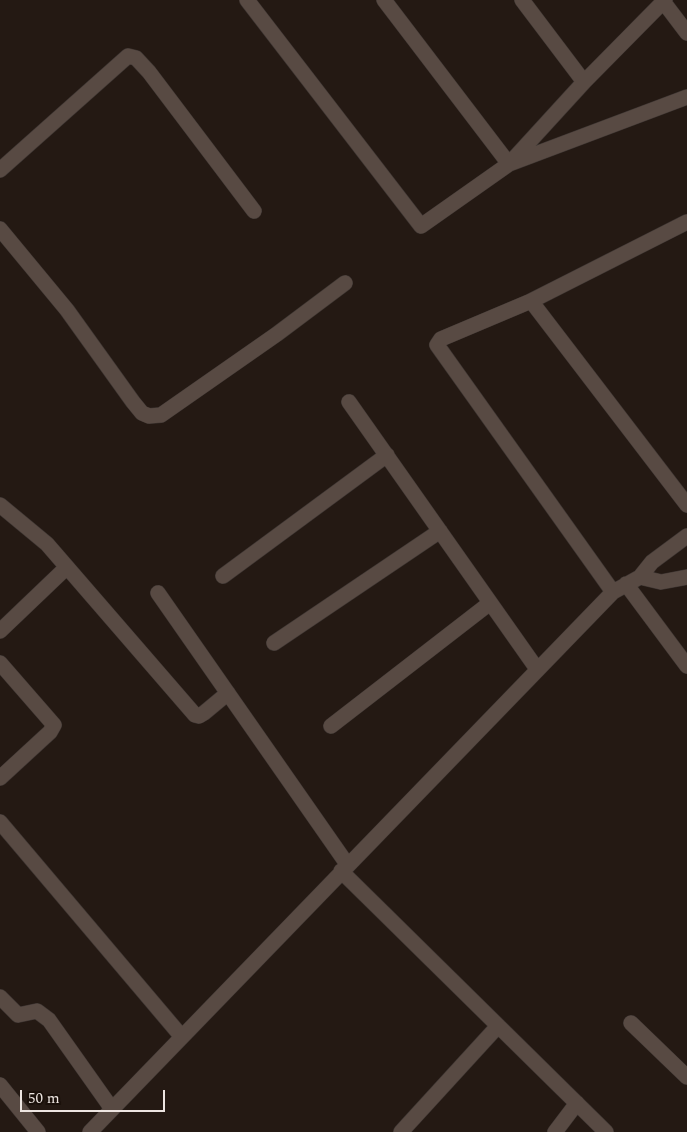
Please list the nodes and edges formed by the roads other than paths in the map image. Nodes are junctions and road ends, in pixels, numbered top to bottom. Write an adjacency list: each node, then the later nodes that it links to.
1 (248, 0): 8 (street)
2 (384, 0): 8 (street)
3 (522, 0): 6 (street)
4 (663, 1): 5 (street); 6 (street)
5 (687, 33)
6 (584, 82): 8 (street)
7 (687, 97): 8 (street)
8 (509, 164)
9 (0, 170): 10 (street)
10 (254, 211)
11 (685, 227): 14 (street)
12 (0, 229): 13 (street)
13 (345, 283)
14 (531, 301): 18 (street); 25 (street)
15 (349, 402): 16 (street)
16 (387, 455): 19 (street); 22 (street)
17 (0, 505): 21 (street)
18 (687, 505)
19 (440, 530): 27 (street); 29 (street)
20 (687, 536): 23 (street)
21 (67, 567): 28 (street); 33 (street)
22 (223, 576)
23 (640, 577): 24 (street); 25 (street)
24 (687, 577)
25 (619, 588): 31 (street); 32 (street)
26 (158, 593): 33 (street)
27 (490, 603): 32 (street); 34 (street)
28 (0, 631)
29 (274, 643)
30 (0, 663): 35 (street)
31 (687, 666)
32 (537, 669): 37 (street)
33 (228, 693): 37 (street)
34 (331, 726)
35 (0, 778)
36 (0, 822): 41 (street)
37 (344, 868): 40 (street); 41 (street)
38 (0, 997): 45 (street)
39 (631, 1023): 42 (street)
40 (498, 1026): 44 (street); 48 (street)
41 (182, 1037): 45 (street)
42 (687, 1077)
43 (0, 1085): 46 (street)
44 (577, 1103): 49 (street); 50 (street)
45 (112, 1109): 47 (street)
46 (38, 1132)
47 (90, 1132)
48 (401, 1132)
49 (555, 1132)
50 (606, 1132)

